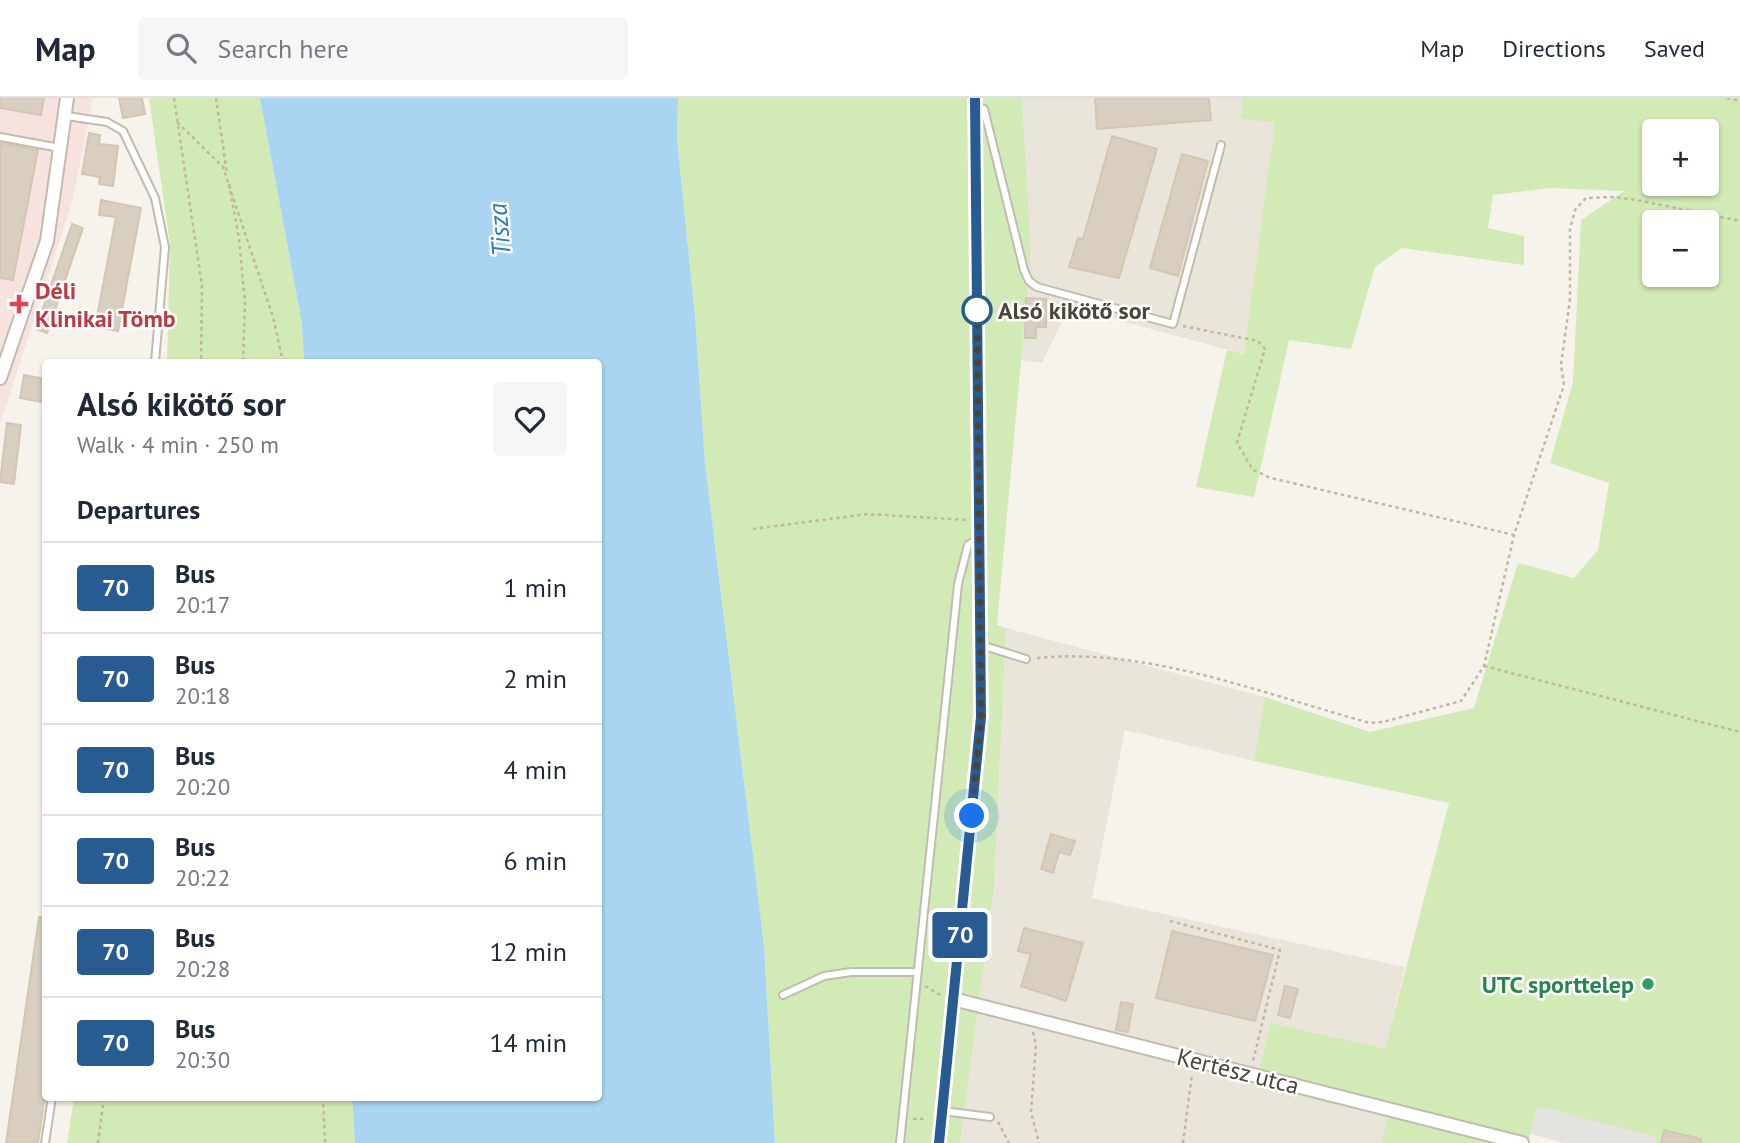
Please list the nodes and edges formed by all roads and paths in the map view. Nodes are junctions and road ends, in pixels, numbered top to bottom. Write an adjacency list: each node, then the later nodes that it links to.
1 (67, 98): 7 (street)
2 (174, 98): 8 (path)
3 (216, 98): 12 (path)
4 (1727, 98): 5 (path)
5 (1740, 101)
6 (975, 103): 14 (lane); 20 (street)
7 (67, 116): 11 (street); 15 (lane)
8 (177, 122): 12 (path); 16 (path)
9 (0, 137): 11 (lane)
10 (1221, 145): 14 (lane)
11 (62, 149): 19 (street)
12 (228, 179): 17 (path); 18 (path)
13 (1740, 221): 22 (path)
14 (1173, 324): 22 (path)
15 (155, 359)
16 (201, 359)
17 (243, 359)
18 (282, 359)
19 (0, 378)
20 (979, 520): 21 (path); 23 (street)
21 (753, 529)
22 (1514, 535): 26 (path)
23 (979, 540): 24 (street); 29 (lane)
24 (981, 645): 25 (lane); 31 (street)
25 (1027, 659): 26 (path)
26 (1484, 666): 27 (path)
27 (1740, 732)
28 (1170, 921): 34 (path)
29 (917, 976): 30 (lane); 31 (path); 40 (lane)
30 (783, 995)
31 (953, 999): 32 (street, Kertész utca); 38 (street)
32 (1031, 1019): 33 (street, Kertész utca); 47 (path)
33 (1194, 1060): 34 (street, Kertész utca); 48 (path)
34 (1250, 1074): 49 (street, Kertész utca)
35 (51, 1101): 41 (lane)
36 (103, 1101): 42 (path)
37 (323, 1101): 43 (path)
38 (942, 1115): 39 (lane); 40 (path); 45 (street)
39 (990, 1117): 46 (path)
40 (902, 1119): 44 (lane)
41 (44, 1143)
42 (98, 1143)
43 (325, 1143)
44 (900, 1143)
45 (939, 1143)
46 (1009, 1143)
47 (1039, 1143)
48 (1182, 1143)
49 (1522, 1143)

